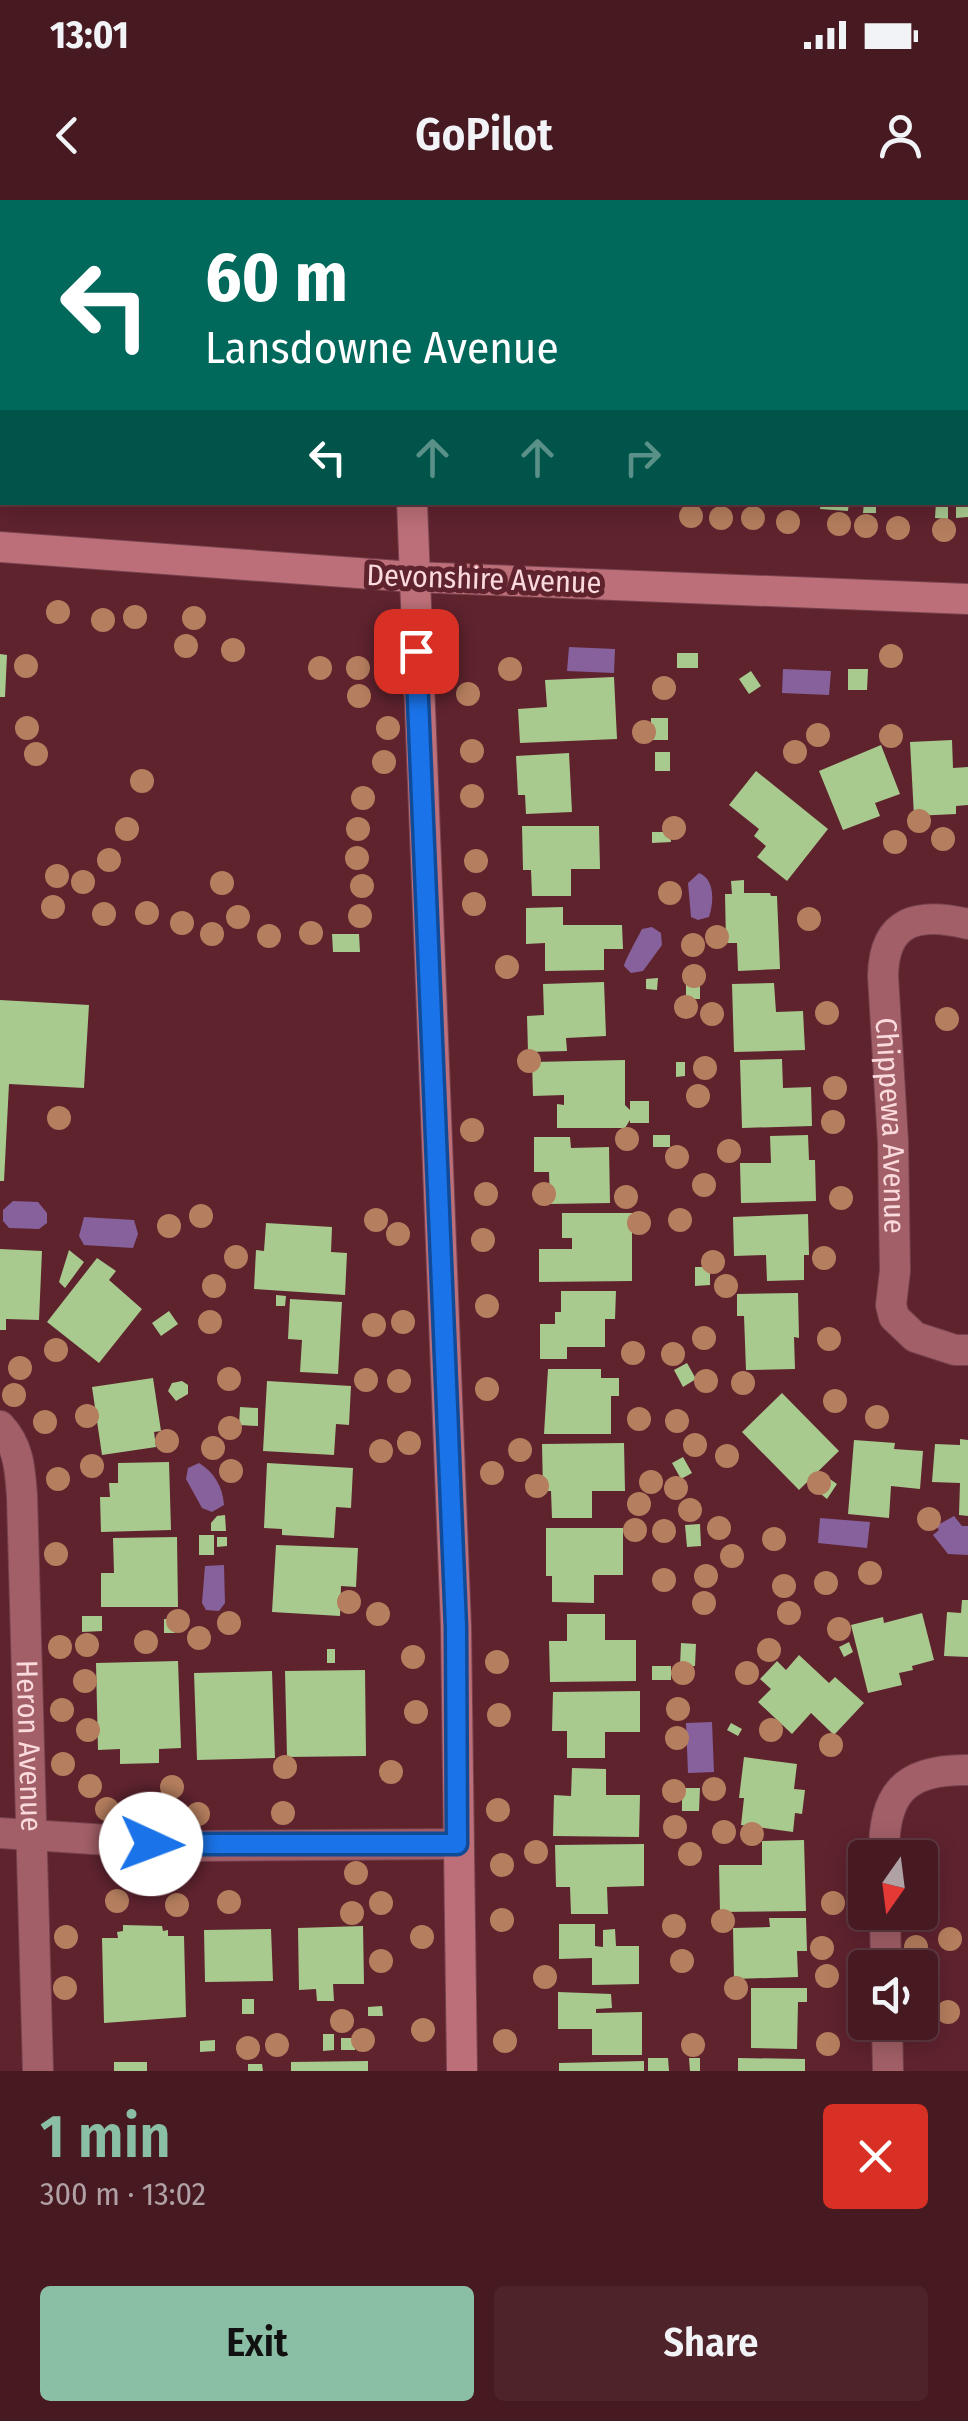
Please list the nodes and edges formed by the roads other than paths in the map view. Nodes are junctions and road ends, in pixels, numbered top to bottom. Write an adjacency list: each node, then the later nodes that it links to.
1 (412, 505): 3 (main road)
2 (0, 547): 3 (main road, Devonshire Avenue)
3 (413, 577): 4 (main road, Devonshire Avenue); 12 (main road)
4 (968, 599)
5 (968, 924): 6 (street, Chippewa Avenue)
6 (968, 1350)
7 (0, 1426): 10 (street, Heron Avenue)
8 (968, 1770): 11 (street)
9 (0, 1833): 10 (street)
10 (32, 1835): 12 (street); 14 (street, Heron Avenue)
11 (885, 1840)
12 (457, 1844): 15 (main road)
13 (888, 2040): 16 (street)
14 (38, 2071)
15 (462, 2071)
16 (888, 2071)

